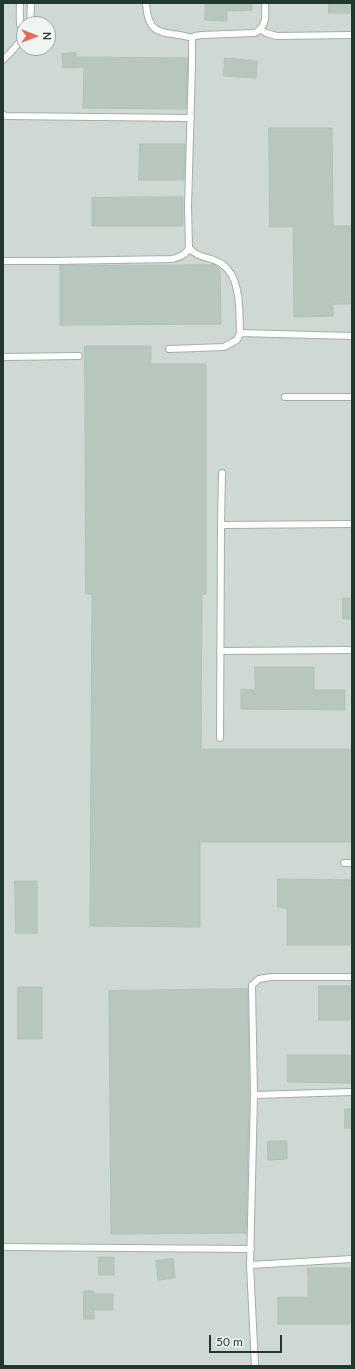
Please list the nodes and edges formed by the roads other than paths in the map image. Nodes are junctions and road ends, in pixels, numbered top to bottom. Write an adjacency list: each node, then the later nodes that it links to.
1 (20, 3): 5 (lane)
2 (31, 3): 6 (lane)
3 (146, 3): 9 (lane)
4 (265, 3): 7 (lane)
5 (20, 16)
6 (30, 16)
7 (261, 30): 8 (lane); 9 (lane)
8 (352, 35)
9 (192, 38): 13 (lane)
10 (16, 47): 11 (lane)
11 (3, 60)
12 (3, 114): 13 (lane)
13 (191, 118): 14 (lane)
14 (189, 248): 15 (lane); 16 (lane)
15 (3, 261)
16 (240, 333): 17 (lane); 18 (lane)
17 (352, 336)
18 (169, 349)
19 (79, 356): 20 (lane)
20 (3, 357)
21 (285, 397): 22 (lane)
22 (352, 397)
23 (222, 473): 25 (lane)
24 (352, 524): 25 (lane)
25 (221, 525): 27 (lane)
26 (352, 650): 27 (lane)
27 (220, 651): 28 (lane)
28 (220, 738)
29 (344, 863): 30 (lane)
30 (352, 863)
31 (352, 977): 33 (lane)
32 (352, 1092): 33 (lane)
33 (254, 1095): 35 (lane)
34 (3, 1247): 35 (lane)
35 (251, 1249): 37 (lane)
36 (352, 1259): 37 (lane)
37 (250, 1265): 38 (lane)
38 (255, 1366)

